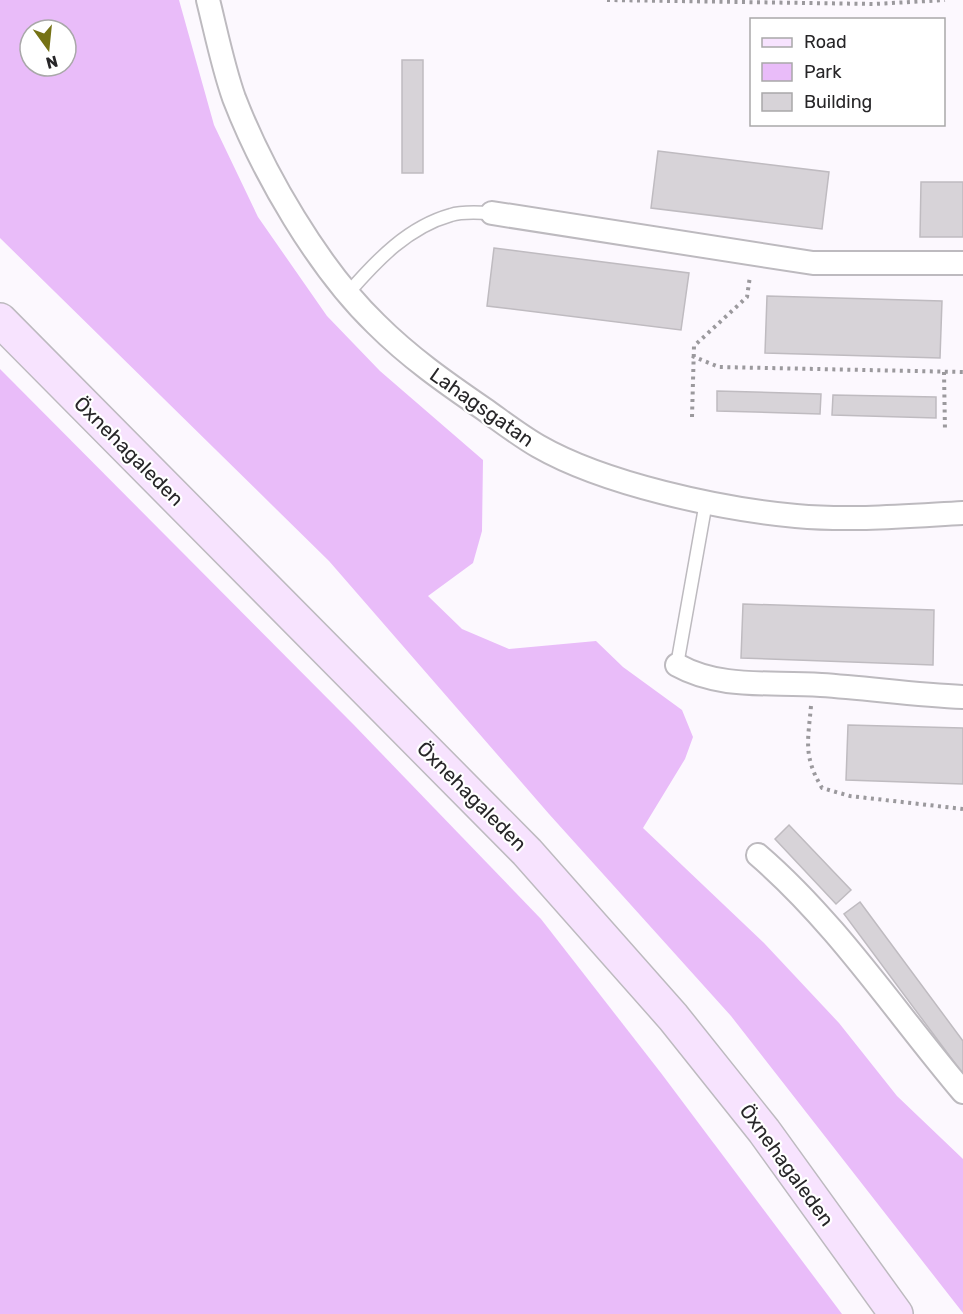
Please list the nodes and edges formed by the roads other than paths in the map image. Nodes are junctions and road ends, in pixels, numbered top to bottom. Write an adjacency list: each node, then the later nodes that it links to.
1 (208, 0): 4 (street, Lahagsgatan)
2 (492, 213): 3 (street); 4 (lane)
3 (963, 263)
4 (349, 292): 6 (street, Lahagsgatan)
5 (0, 320): 12 (street, Öxnehagaleden)
6 (706, 502): 7 (street, Lahagsgatan); 8 (lane)
7 (963, 513)
8 (677, 665): 9 (street)
9 (963, 697)
10 (758, 855): 11 (street)
11 (963, 1092)
12 (896, 1314)

